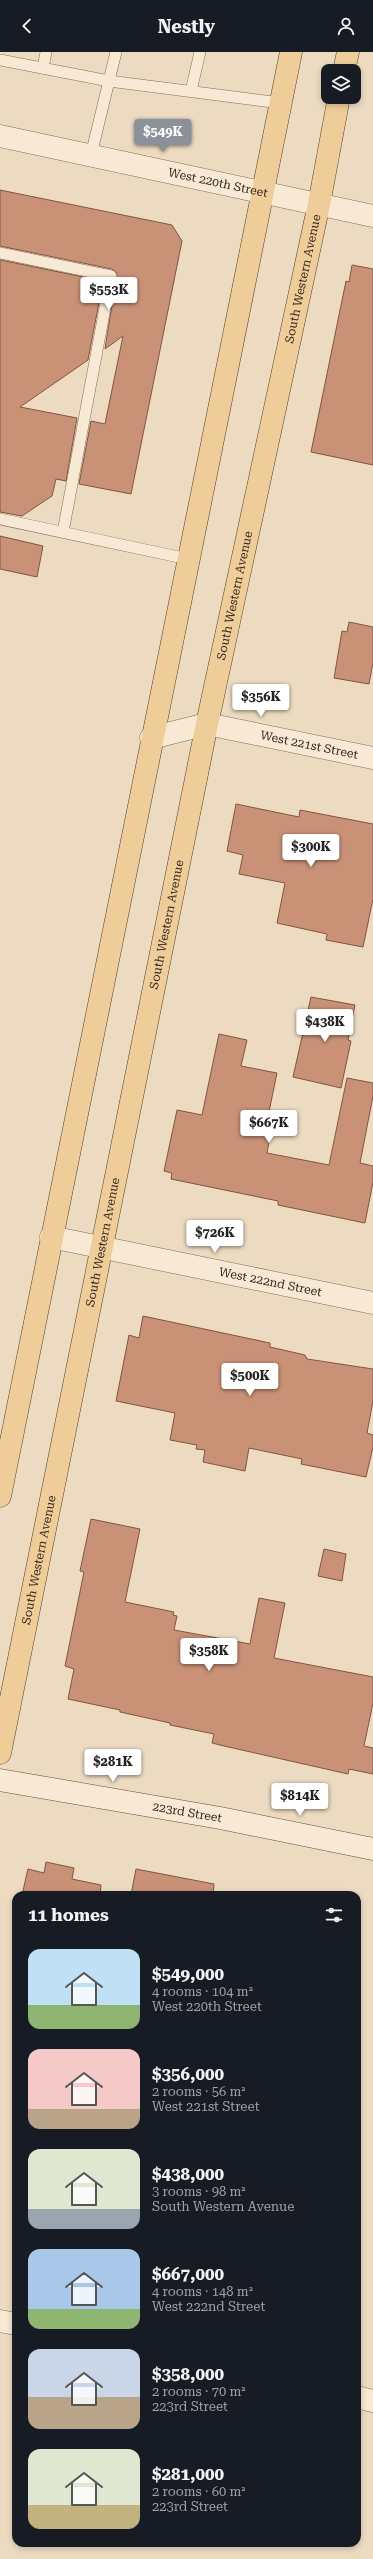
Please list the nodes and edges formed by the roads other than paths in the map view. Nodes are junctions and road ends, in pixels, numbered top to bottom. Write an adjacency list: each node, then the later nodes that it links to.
1 (46, 52): 8 (lane)
2 (116, 52): 9 (lane)
3 (200, 52): 10 (lane)
4 (291, 52): 11 (main road)
5 (348, 52): 7 (main road)
6 (0, 60): 8 (lane)
7 (345, 64)
8 (43, 68): 9 (lane)
9 (109, 81): 10 (lane); 14 (lane)
10 (192, 91): 11 (lane)
11 (280, 103): 15 (main road)
12 (338, 104): 16 (main road, South Western Avenue)
13 (0, 136): 14 (street, West 220th Street)
14 (91, 155): 15 (street, West 220th Street)
15 (262, 191): 16 (street, West 220th Street); 21 (main road)
16 (319, 204): 17 (street, West 220th Street); 22 (main road, South Western Avenue)
17 (373, 216)
18 (0, 253): 20 (lane)
19 (0, 520): 20 (lane)
20 (63, 532): 21 (lane)
21 (188, 559): 23 (main road)
22 (207, 724): 23 (street, West 221st Street); 24 (street, West 221st Street); 26 (main road, South Western Avenue)
23 (151, 738): 25 (main road)
24 (373, 758)
25 (51, 1237): 26 (street, West 222nd Street); 28 (main road)
26 (100, 1248): 27 (street, West 222nd Street); 29 (main road, South Western Avenue)
27 (373, 1304)
28 (0, 1496)
29 (0, 1753)
30 (0, 1780): 31 (street, 223rd Street)
31 (373, 1848)
32 (0, 2321): 33 (street)
33 (12, 2323)
34 (361, 2398): 35 (street)
35 (373, 2401)

